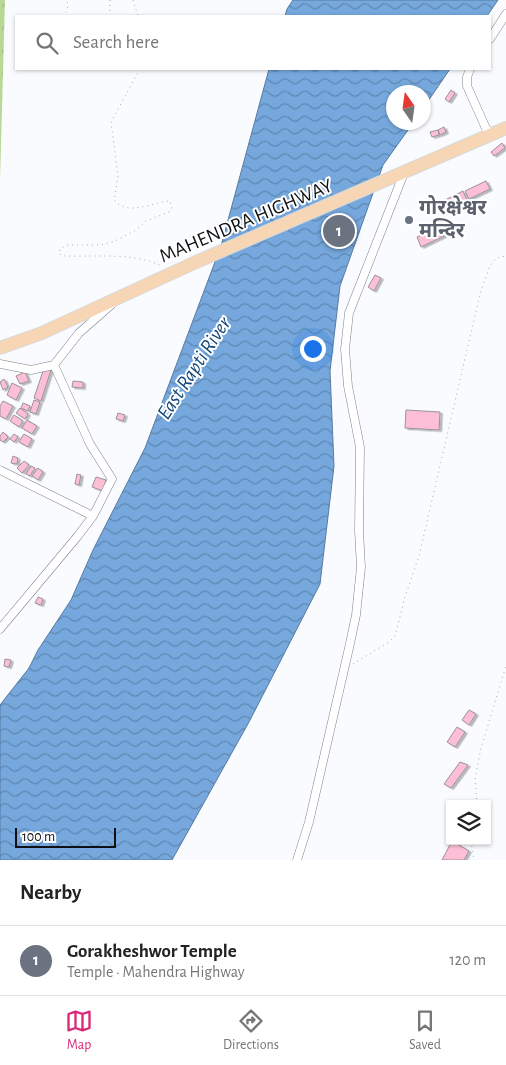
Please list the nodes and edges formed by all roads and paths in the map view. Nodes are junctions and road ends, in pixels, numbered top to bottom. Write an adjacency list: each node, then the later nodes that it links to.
1 (66, 0): 5 (path)
2 (110, 0): 6 (path)
3 (132, 0): 7 (path)
4 (506, 14): 8 (street)
5 (63, 15)
6 (110, 15)
7 (138, 15)
8 (491, 37)
9 (139, 70): 15 (path)
10 (470, 70): 12 (street)
11 (506, 128): 12 (highway, MAHENDRA HIGHWAY)
12 (489, 135): 13 (highway, MAHENDRA HIGHWAY)
13 (404, 173): 15 (highway, MAHENDRA HIGHWAY); 24 (street)
14 (506, 256): 24 (path)
15 (169, 274): 16 (highway, MAHENDRA HIGHWAY)
16 (121, 297): 17 (highway, MAHENDRA HIGHWAY); 19 (street)
17 (0, 348)
18 (0, 364): 19 (street)
19 (54, 365): 21 (street)
20 (0, 470): 21 (street)
21 (93, 516): 22 (street)
22 (0, 628)
23 (506, 666): 25 (path)
24 (344, 670): 27 (street)
25 (477, 800)
26 (472, 845): 28 (path)
27 (297, 860)
28 (474, 860)

